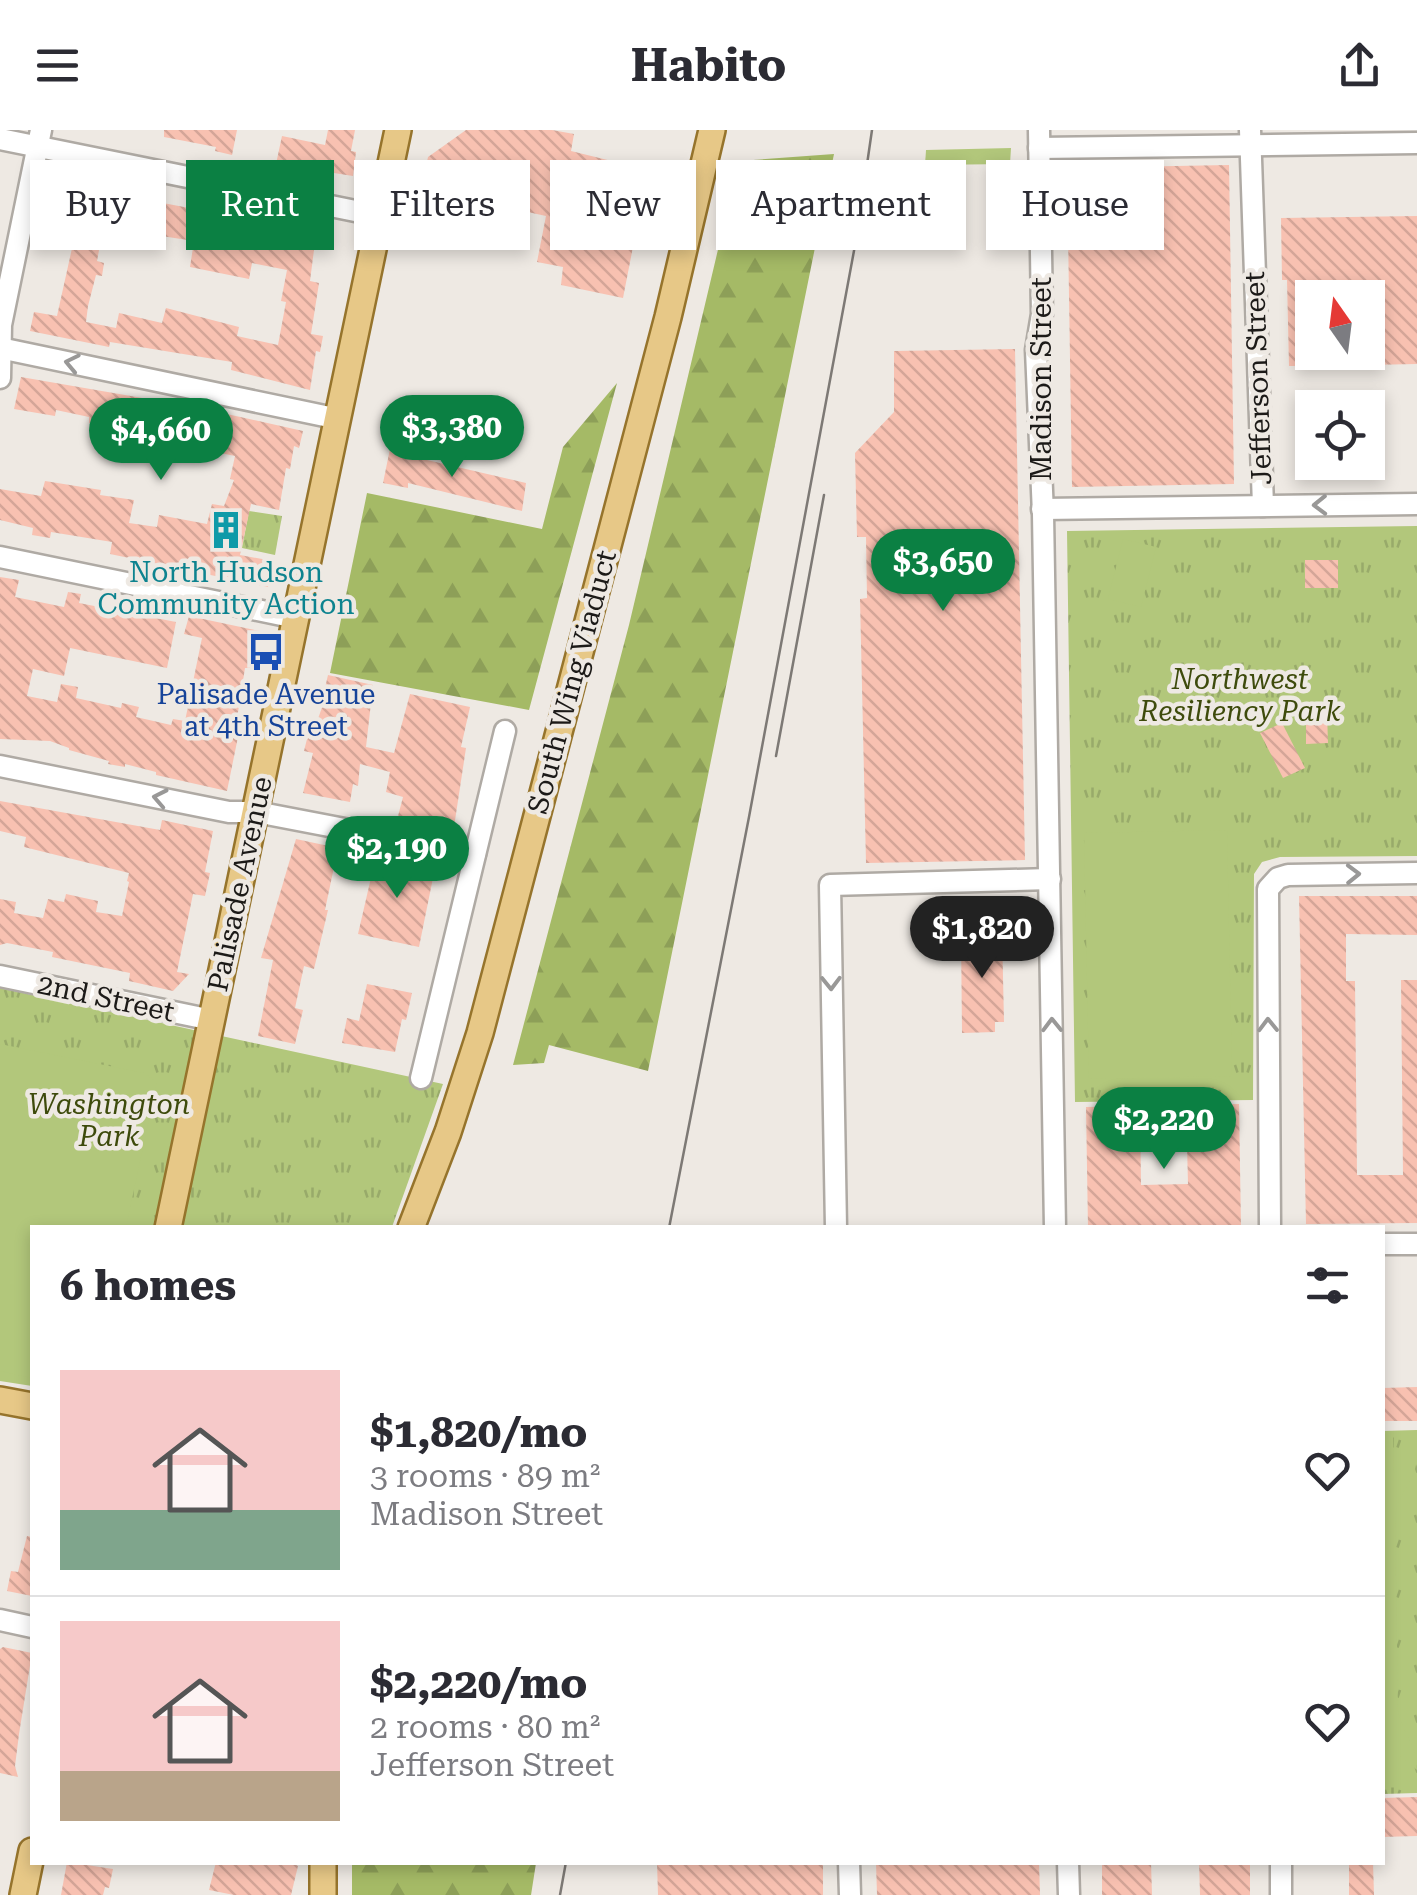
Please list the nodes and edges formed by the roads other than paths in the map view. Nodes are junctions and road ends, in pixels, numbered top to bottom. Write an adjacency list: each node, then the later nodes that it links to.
1 (398, 130): 8 (main road, Palisade Avenue)
2 (712, 130): 29 (main road, South Wing Viaduct)
3 (39, 138): 5 (street); 9 (street); 11 (street)
4 (1250, 138): 6 (street); 7 (street); 15 (street, Jefferson Street)
5 (0, 139)
6 (1039, 139): 16 (street, Madison Street)
7 (1417, 143)
8 (392, 160)
9 (354, 210)
10 (373, 250): 13 (main road, Palisade Avenue)
11 (1, 348): 12 (street); 13 (street, one-way to 11)
12 (0, 378)
13 (339, 419): 18 (main road, Palisade Avenue)
14 (1417, 504): 15 (street, one-way to 15)
15 (1262, 506): 16 (street)
16 (1042, 509): 24 (street, Madison Street)
17 (0, 557): 18 (street)
18 (296, 618): 21 (main road, Palisade Avenue)
19 (505, 731): 22 (street)
20 (0, 766): 21 (street, one-way to 20)
21 (256, 812): 22 (street); 26 (main road, Palisade Avenue)
22 (475, 854): 27 (street)
23 (1417, 873): 32 (street, one-way to 23)
24 (1050, 880): 30 (street, one-way to 30); 31 (street, Madison Street, one-way to 24)
25 (0, 976): 26 (street, 2nd Street)
26 (212, 1020): 28 (main road, Palisade Avenue)
27 (421, 1078)
28 (169, 1225)
29 (412, 1225)
30 (836, 1225)
31 (1055, 1225)
32 (1270, 1225)
33 (1385, 1244): 34 (street)
34 (1417, 1244)
35 (0, 1400): 36 (main road)
36 (30, 1406)
37 (0, 1620): 38 (street)
38 (30, 1627)
39 (30, 1860): 44 (main road)
40 (323, 1865): 45 (main road)
41 (849, 1865): 46 (street)
42 (1068, 1865): 47 (street)
43 (1281, 1865): 48 (street)
44 (23, 1895)
45 (323, 1895)
46 (850, 1895)
47 (1068, 1895)
48 (1281, 1895)

